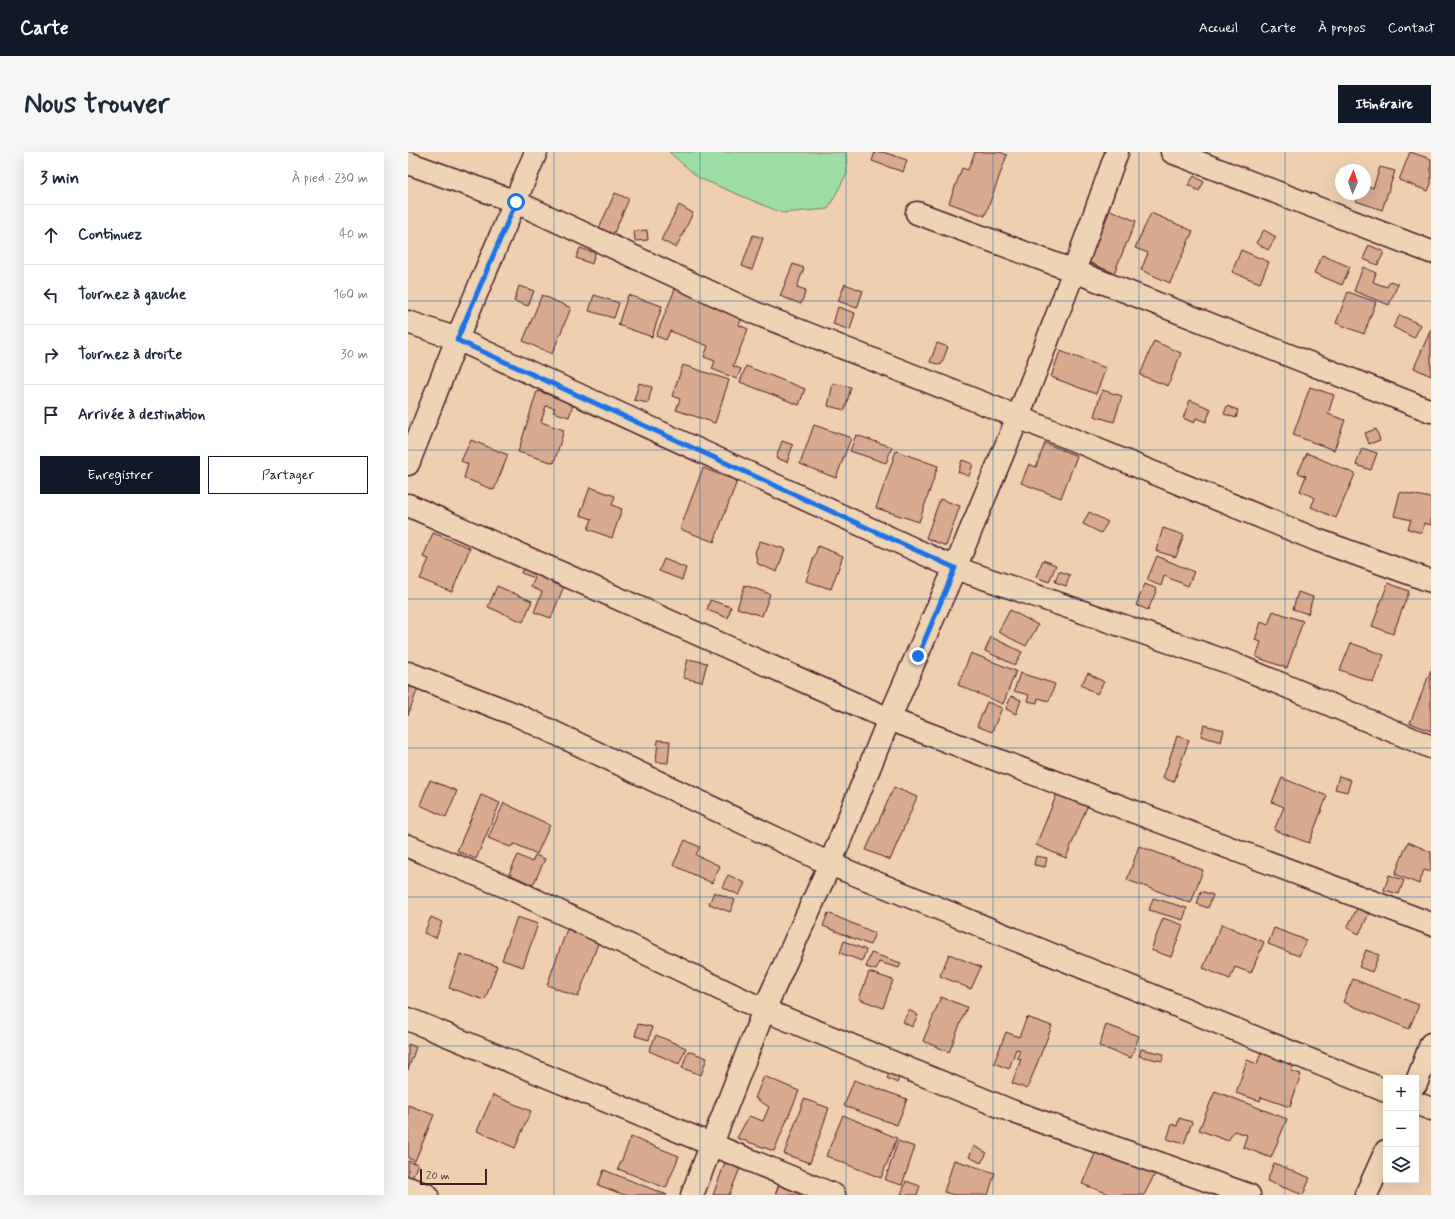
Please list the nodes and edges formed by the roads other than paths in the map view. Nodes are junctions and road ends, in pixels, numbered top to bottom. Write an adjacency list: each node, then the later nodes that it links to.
1 (536, 152): 5 (street)
2 (1117, 152): 8 (street)
3 (1172, 152): 7 (street)
4 (408, 163): 5 (street)
5 (516, 202): 10 (street); 12 (street)
6 (917, 212): 8 (street)
7 (1431, 252)
8 (1074, 271): 11 (street); 12 (street)
9 (408, 322): 10 (street)
10 (457, 340): 13 (street); 15 (street)
11 (1431, 411)
12 (1018, 417): 15 (street); 16 (street)
13 (408, 464)
14 (408, 505): 18 (street)
15 (955, 568): 18 (street); 19 (street)
16 (1431, 581)
17 (408, 673): 21 (street)
18 (889, 719): 21 (street); 22 (street)
19 (1431, 746)
20 (408, 846): 23 (street)
21 (830, 864): 23 (street); 27 (street)
22 (1431, 924)
23 (764, 1010): 30 (street); 36 (street)
24 (408, 1019): 30 (street)
25 (1431, 1044): 26 (street)
26 (1419, 1076)
27 (1383, 1090)
28 (1419, 1104): 29 (street)
29 (1431, 1109)
30 (712, 1145): 34 (street); 35 (street)
31 (1383, 1158): 37 (street)
32 (408, 1188): 33 (street)
33 (426, 1195)
34 (692, 1195)
35 (834, 1195)
36 (1250, 1195)
37 (1366, 1195)

